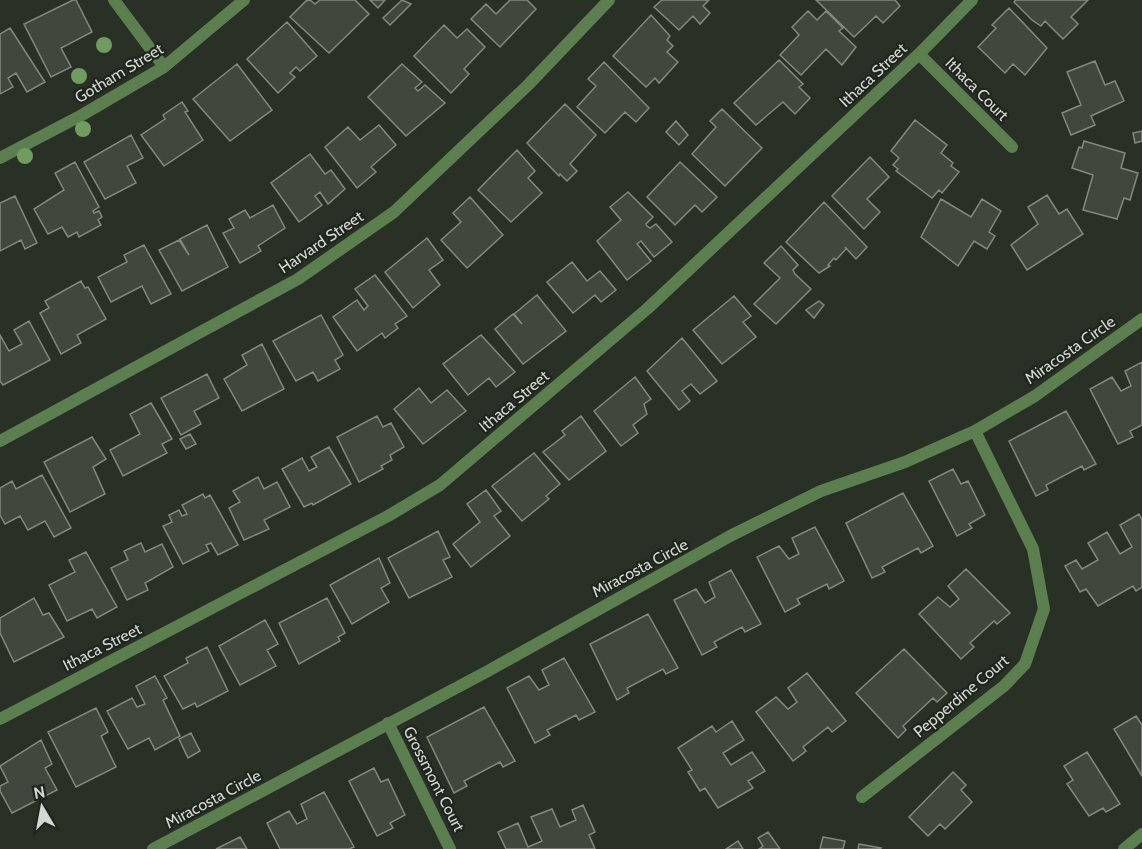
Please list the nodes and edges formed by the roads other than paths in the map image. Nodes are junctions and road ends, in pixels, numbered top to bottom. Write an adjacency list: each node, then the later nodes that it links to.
1 (114, 0): 6 (street)
2 (244, 0): 6 (street, Gotham Street)
3 (609, 0): 11 (street, Harvard Street)
4 (972, 0): 5 (street, Ithaca Street)
5 (919, 54): 7 (street, Ithaca Court); 12 (street, Ithaca Street)
6 (164, 67): 8 (street, Gotham Street)
7 (1012, 147)
8 (0, 158)
9 (1142, 320): 10 (street, Miracosta Circle)
10 (975, 431): 13 (street, Miracosta Circle); 14 (street, Pepperdine Court)
11 (0, 441)
12 (0, 718)
13 (388, 723): 16 (street, Miracosta Circle); 17 (street, Grossmont Court)
14 (862, 797)
15 (1142, 834): 18 (street)
16 (153, 849)
17 (450, 849)
18 (1124, 849)

